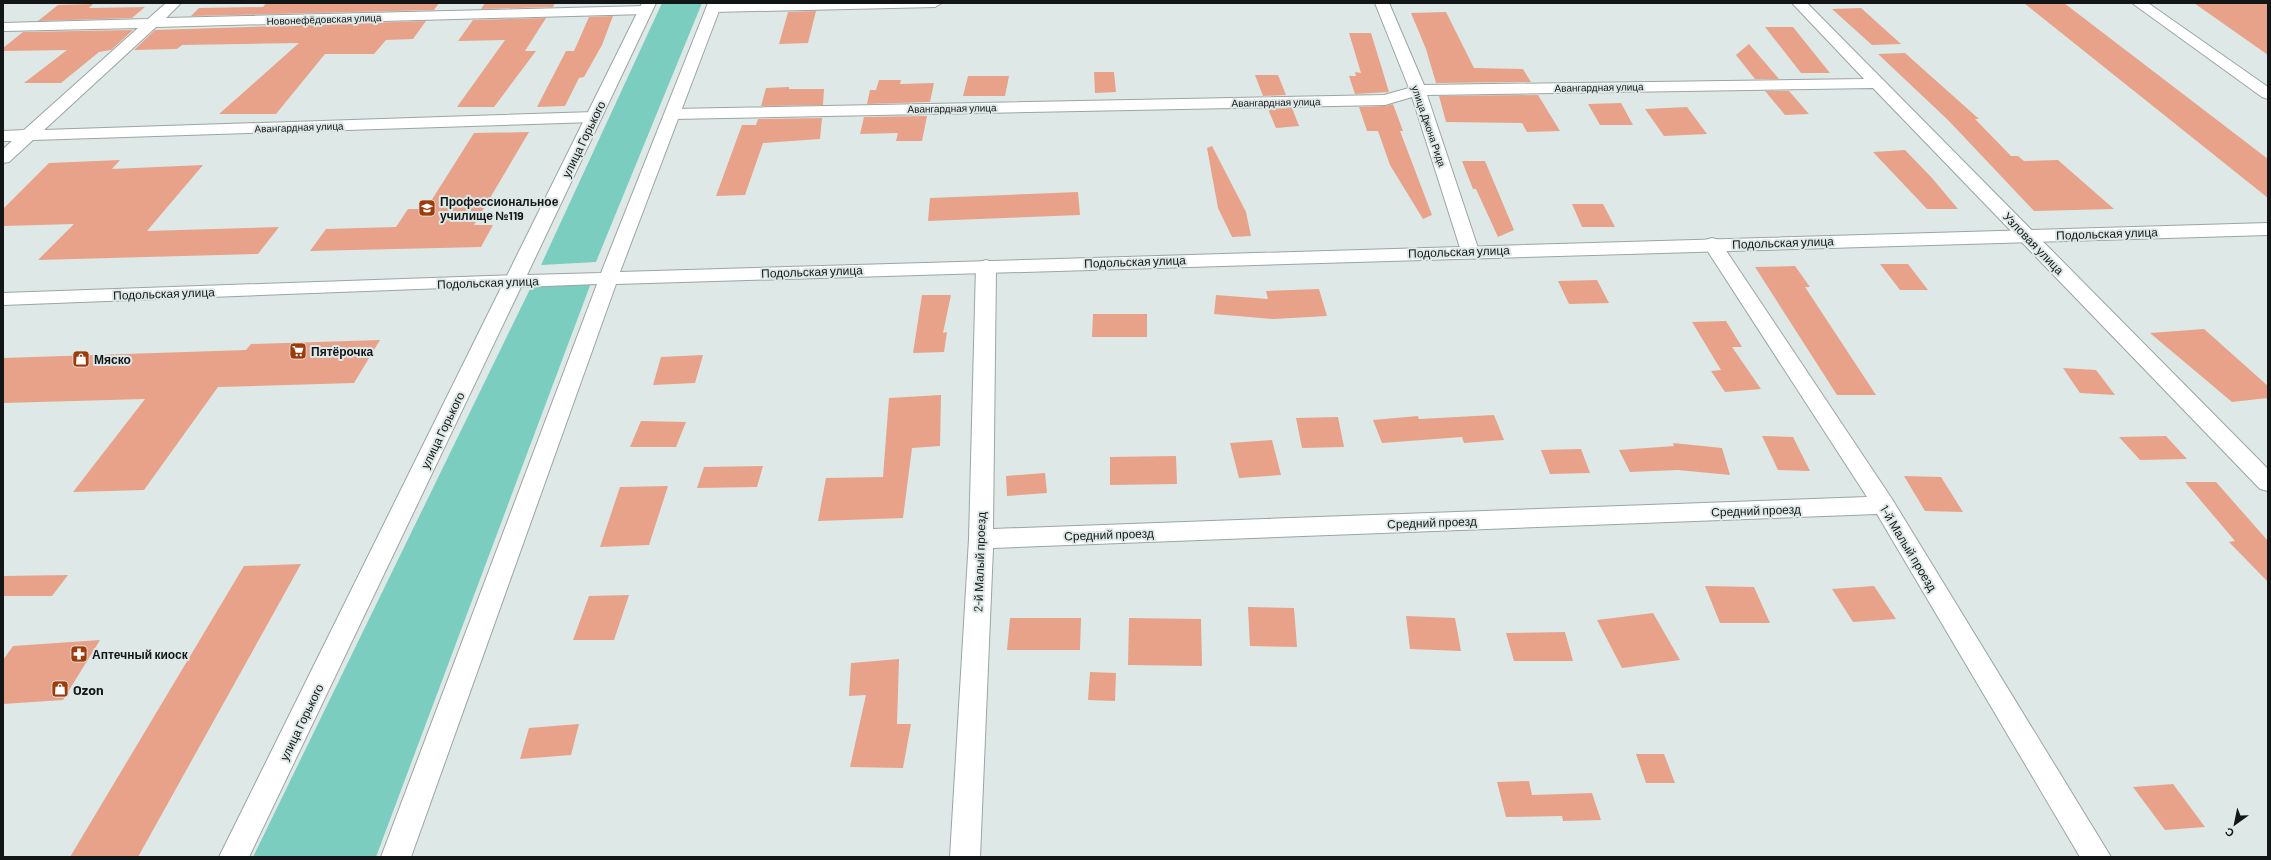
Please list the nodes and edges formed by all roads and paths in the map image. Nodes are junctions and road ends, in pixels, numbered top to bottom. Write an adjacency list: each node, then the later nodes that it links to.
1 (174, 3): 8 (street)
2 (935, 3): 6 (street)
3 (1382, 3): 11 (street, улица Джона Рида)
4 (1799, 3): 10 (street, Узловая улица)
5 (2139, 3): 12 (street)
6 (714, 5): 13 (street)
7 (647, 7): 8 (street, Новонефёдовская улица); 14 (street, улица Горького)
8 (150, 24): 9 (street, Новонефёдовская улица); 15 (street)
9 (3, 27)
10 (1878, 83): 11 (street, Авангардная улица); 19 (street, Узловая улица)
11 (1418, 90): 13 (street, Авангардная улица); 21 (street, улица Джона Рида)
12 (2268, 94)
13 (673, 114): 23 (street)
14 (594, 117): 15 (street, Авангардная улица); 24 (street, улица Горького)
15 (28, 135): 16 (street, Авангардная улица); 17 (street)
16 (3, 136)
17 (3, 158)
18 (2268, 229): 19 (street, Подольская улица)
19 (2028, 236): 20 (street, Подольская улица); 26 (street, Узловая улица)
20 (1712, 244): 21 (street, Подольская улица); 27 (street, 1-й Малый проезд)
21 (1470, 251): 22 (street, Подольская улица)
22 (986, 266): 23 (street, Подольская улица); 28 (street, 2-й Малый проезд)
23 (609, 277): 24 (street, Подольская улица); 30 (street)
24 (514, 281): 25 (street, Подольская улица); 29 (street, улица Горького)
25 (3, 299)
26 (2268, 484)
27 (1884, 506): 28 (street, Средний проезд); 32 (street, 1-й Малый проезд)
28 (981, 539): 31 (street, 2-й Малый проезд)
29 (234, 857)
30 (396, 857)
31 (965, 857)
32 (2096, 857)

